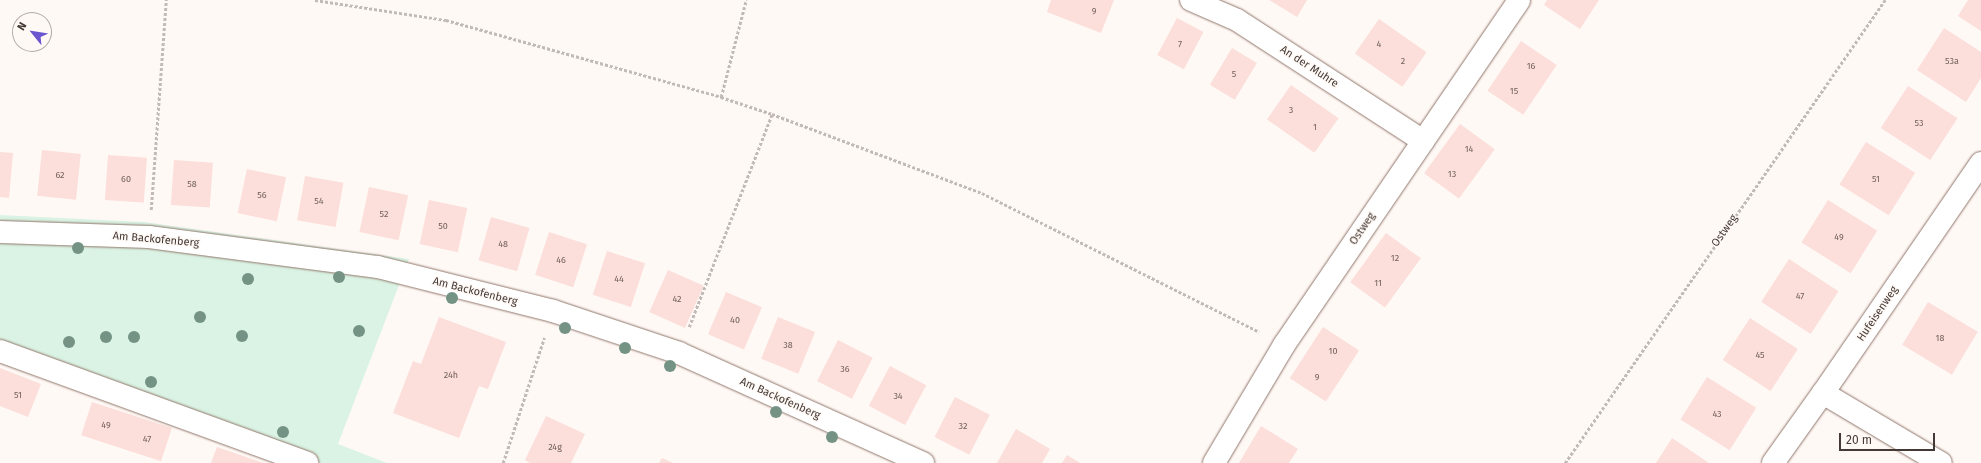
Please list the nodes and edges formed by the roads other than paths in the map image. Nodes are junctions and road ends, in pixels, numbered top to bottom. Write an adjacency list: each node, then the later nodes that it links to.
1 (1191, 0): 3 (street, An der Muhre)
2 (1519, 0): 3 (street, Ostweg)
3 (1423, 141): 10 (street, Ostweg)
4 (1981, 163): 7 (street, Hufeisenweg)
5 (0, 232): 9 (street, Am Backofenberg)
6 (0, 351): 8 (street)
7 (1824, 393): 11 (street, Hufeisenweg); 12 (street)
8 (308, 463)
9 (923, 463)
10 (1214, 463)
11 (1773, 463)
12 (1941, 463)

